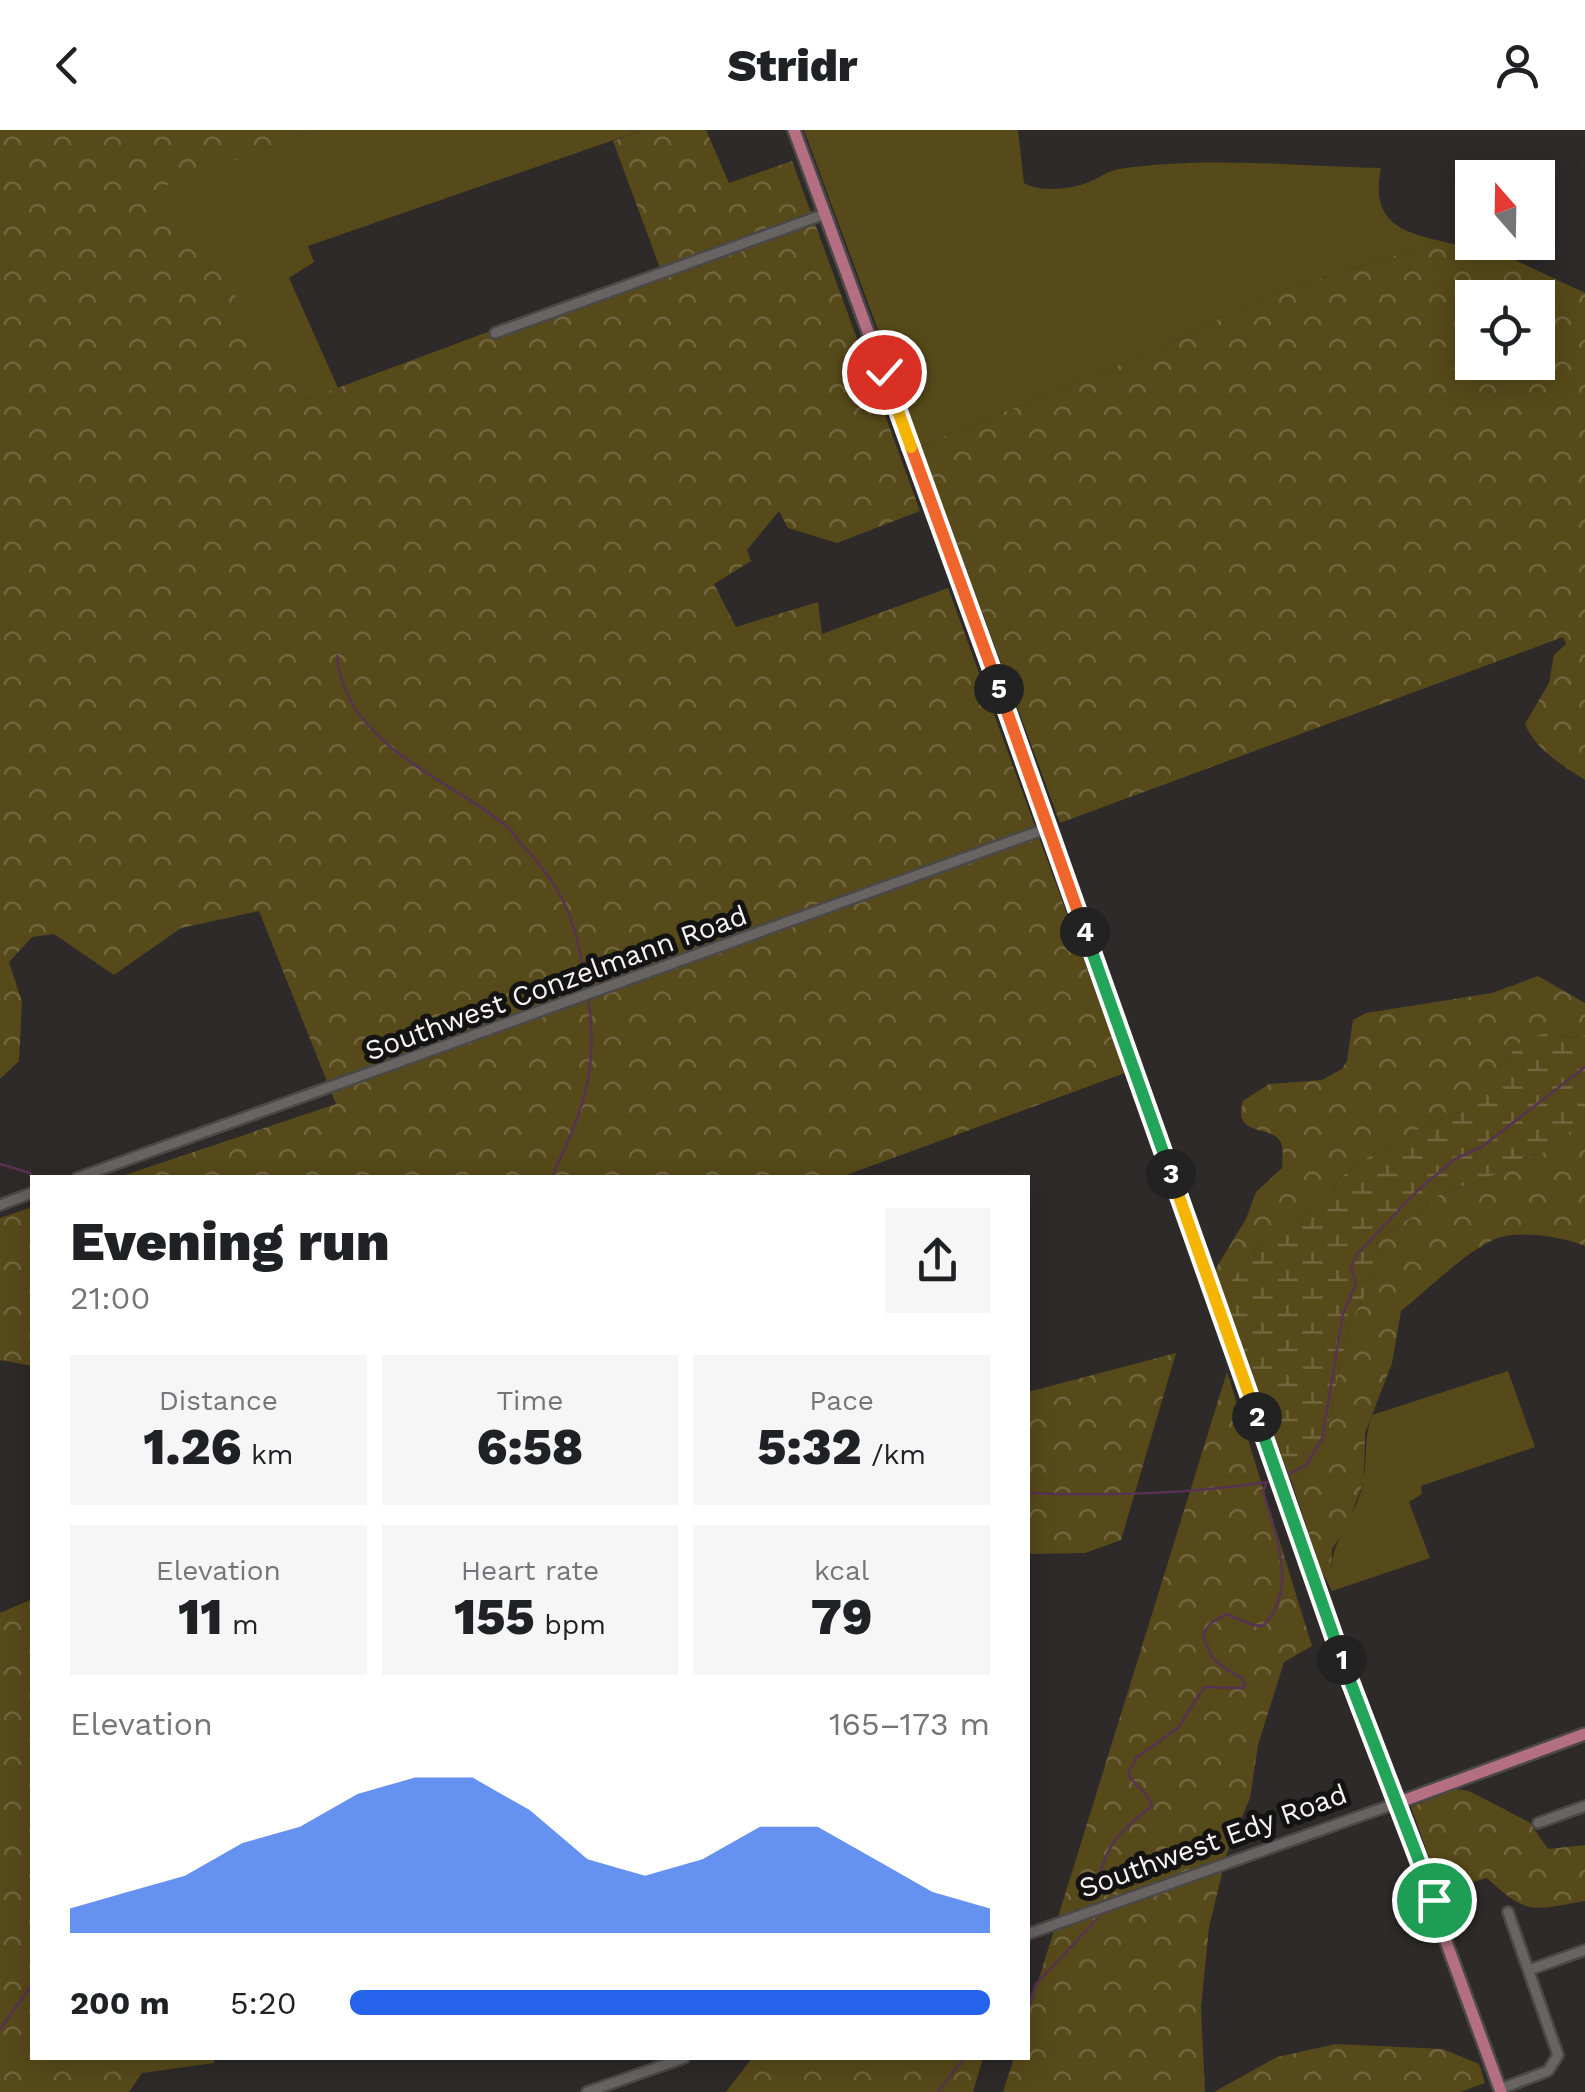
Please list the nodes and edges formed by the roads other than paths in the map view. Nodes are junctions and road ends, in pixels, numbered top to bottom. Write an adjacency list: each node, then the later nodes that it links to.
1 (794, 130): 2 (main road)
2 (825, 214): 3 (street); 4 (main road)
3 (494, 333)
4 (1048, 828): 5 (street, Southwest Conzelmann Road); 9 (main road)
5 (85, 1175)
6 (30, 1194): 7 (street)
7 (0, 1204)
8 (1585, 1734): 9 (main road, Southwest Edy Road)
9 (1397, 1803): 13 (street, Southwest Edy Road); 17 (main road)
10 (1585, 1806): 11 (street)
11 (1538, 1823)
12 (1508, 1912): 15 (street)
13 (1030, 1933)
14 (1585, 1950): 15 (street)
15 (1529, 1970): 17 (street)
16 (678, 2060): 18 (street)
17 (1500, 2090)
18 (587, 2092)

